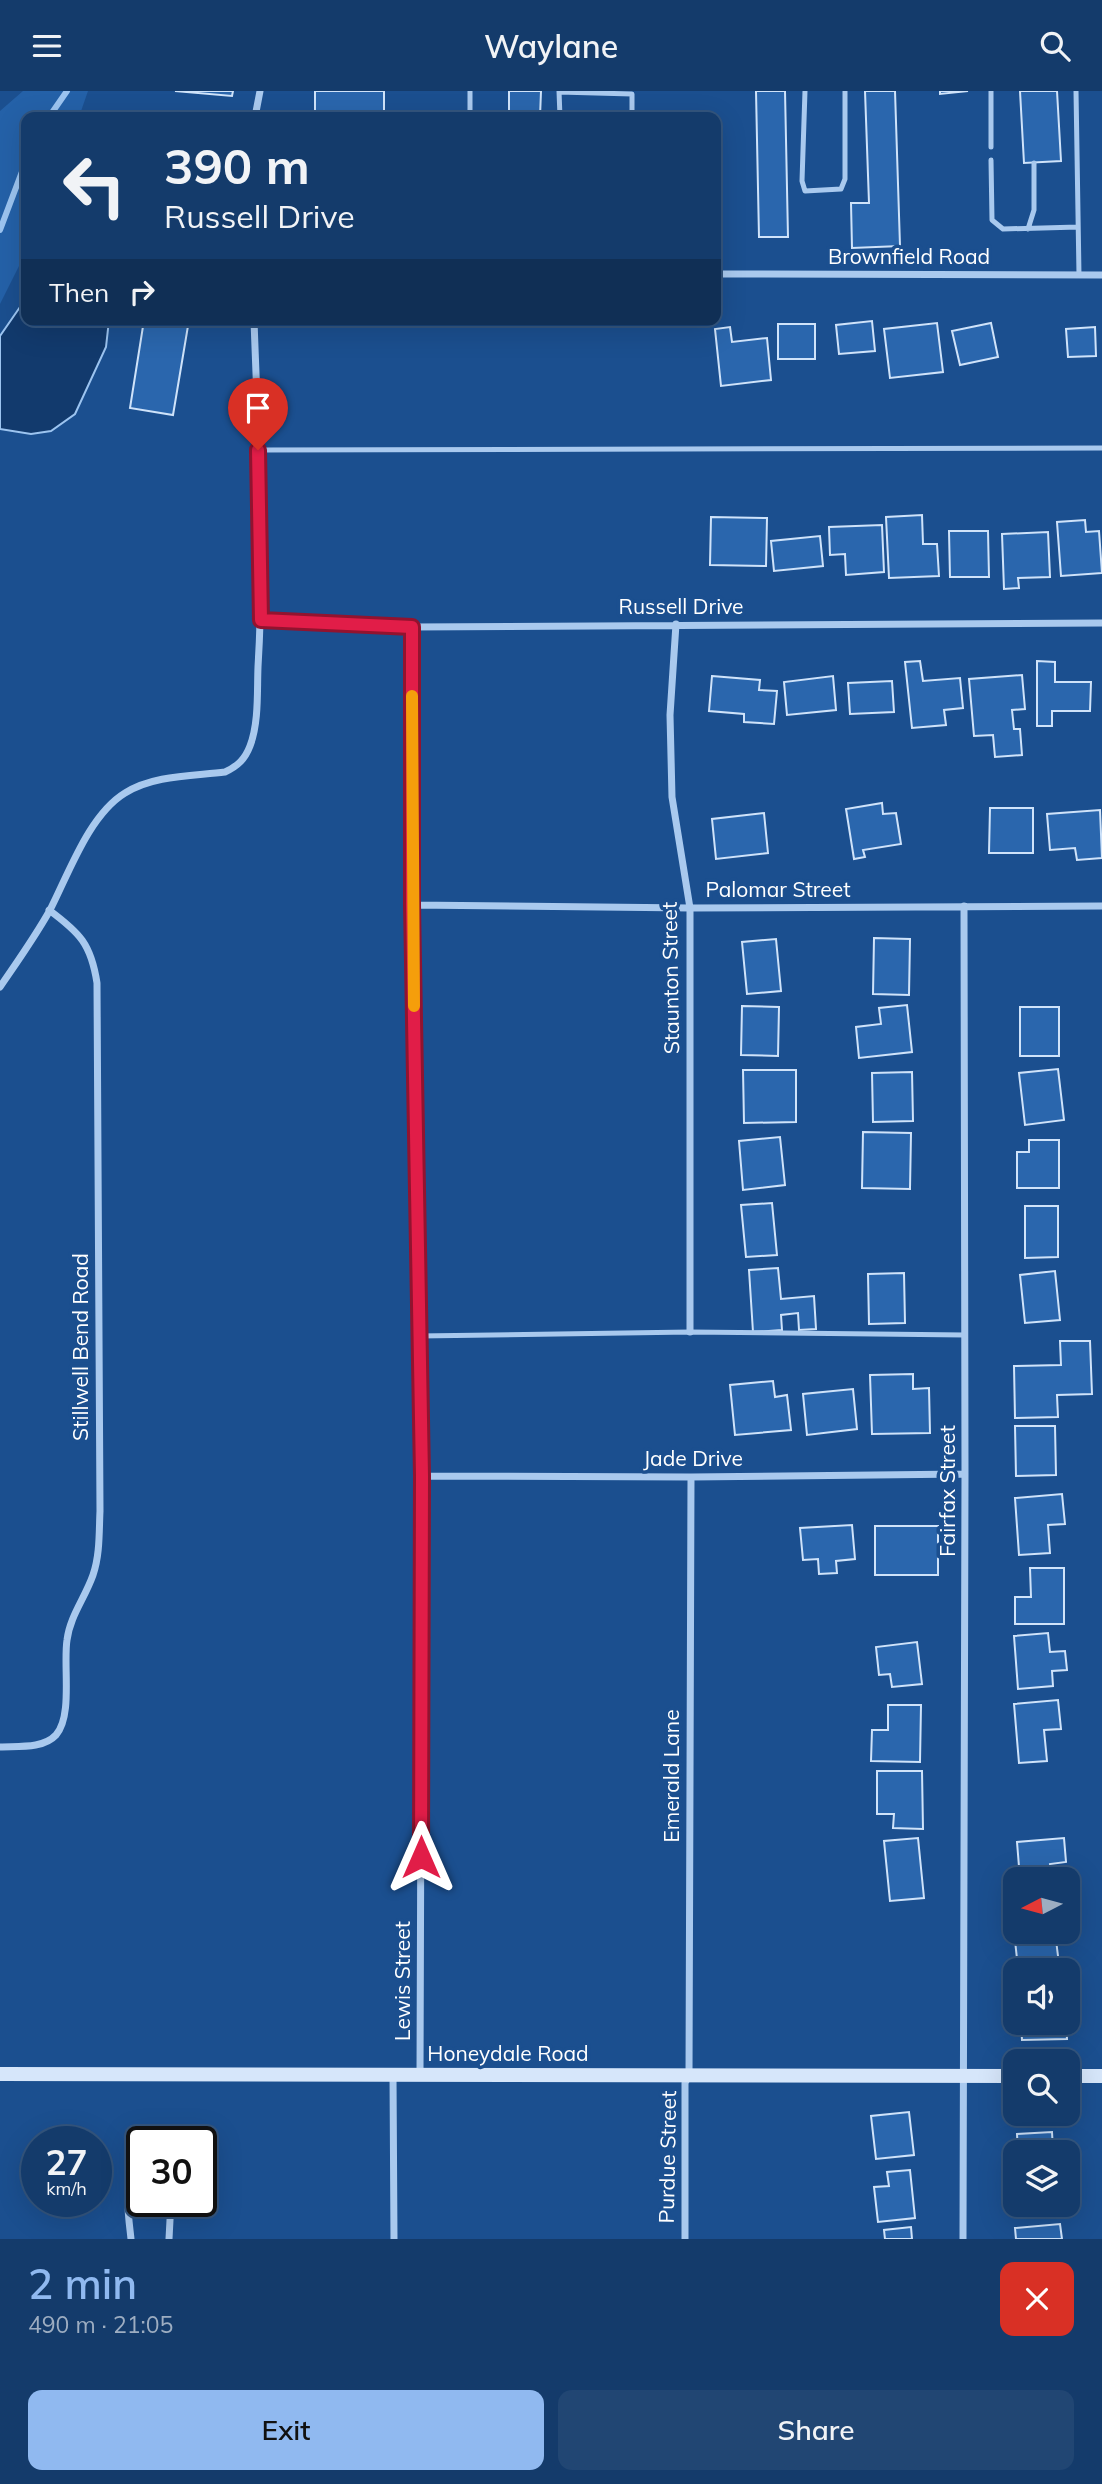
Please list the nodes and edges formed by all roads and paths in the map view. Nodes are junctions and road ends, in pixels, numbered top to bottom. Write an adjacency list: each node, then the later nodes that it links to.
1 (260, 91): 8 (street)
2 (470, 91): 9 (lane)
3 (805, 91): 4 (lane)
4 (845, 91)
5 (991, 91): 12 (lane)
6 (1076, 91): 15 (lane)
7 (559, 92): 10 (lane); 11 (lane)
8 (256, 112)
9 (470, 112)
10 (560, 112)
11 (632, 112)
12 (991, 147)
13 (991, 160): 16 (lane)
14 (1034, 163): 16 (lane)
15 (1078, 227): 16 (lane); 18 (lane)
16 (1028, 229)
17 (721, 274): 18 (street, Brownfield Road)
18 (1079, 275): 19 (street, Brownfield Road)
19 (1102, 275)
20 (254, 326): 22 (street)
21 (1102, 447): 22 (lane)
22 (258, 450): 23 (street)
23 (261, 620): 26 (street, Russell Drive); 31 (street)
24 (1102, 623): 25 (street, Russell Drive)
25 (676, 624): 26 (street, Russell Drive); 30 (street, Staunton Street)
26 (412, 627): 27 (street, Lewis Street)
27 (412, 905): 30 (street, Palomar Street); 35 (street, Lewis Street)
28 (964, 906): 29 (street, Palomar Street); 30 (street, Palomar Street); 34 (street, Fairfax Street)
29 (1102, 907)
30 (690, 908): 33 (street, Staunton Street)
31 (49, 910): 32 (street); 39 (street, Stillwell Bend Road)
32 (0, 988)
33 (690, 1332): 34 (lane); 35 (lane)
34 (965, 1335): 36 (street, Fairfax Street)
35 (419, 1336): 37 (street, Lewis Street)
36 (965, 1474): 38 (street, Jade Drive); 44 (street, Fairfax Street)
37 (422, 1476): 38 (street, Jade Drive); 42 (street, Lewis Street)
38 (691, 1477): 43 (street, Emerald Lane)
39 (0, 1747)
40 (0, 2074): 41 (street, Honeydale Road)
41 (393, 2075): 42 (street, Honeydale Road); 52 (street)
42 (420, 2075): 43 (street, Honeydale Road)
43 (689, 2075): 44 (street, Honeydale Road); 53 (street, Purdue Street)
44 (964, 2076): 45 (street, Honeydale Road); 54 (street, Fairfax Street)
45 (1003, 2076)
46 (1080, 2076): 47 (street)
47 (1102, 2077)
48 (131, 2217): 50 (street)
49 (170, 2217): 51 (street)
50 (131, 2239)
51 (169, 2239)
52 (394, 2239)
53 (685, 2239)
54 (963, 2239)

